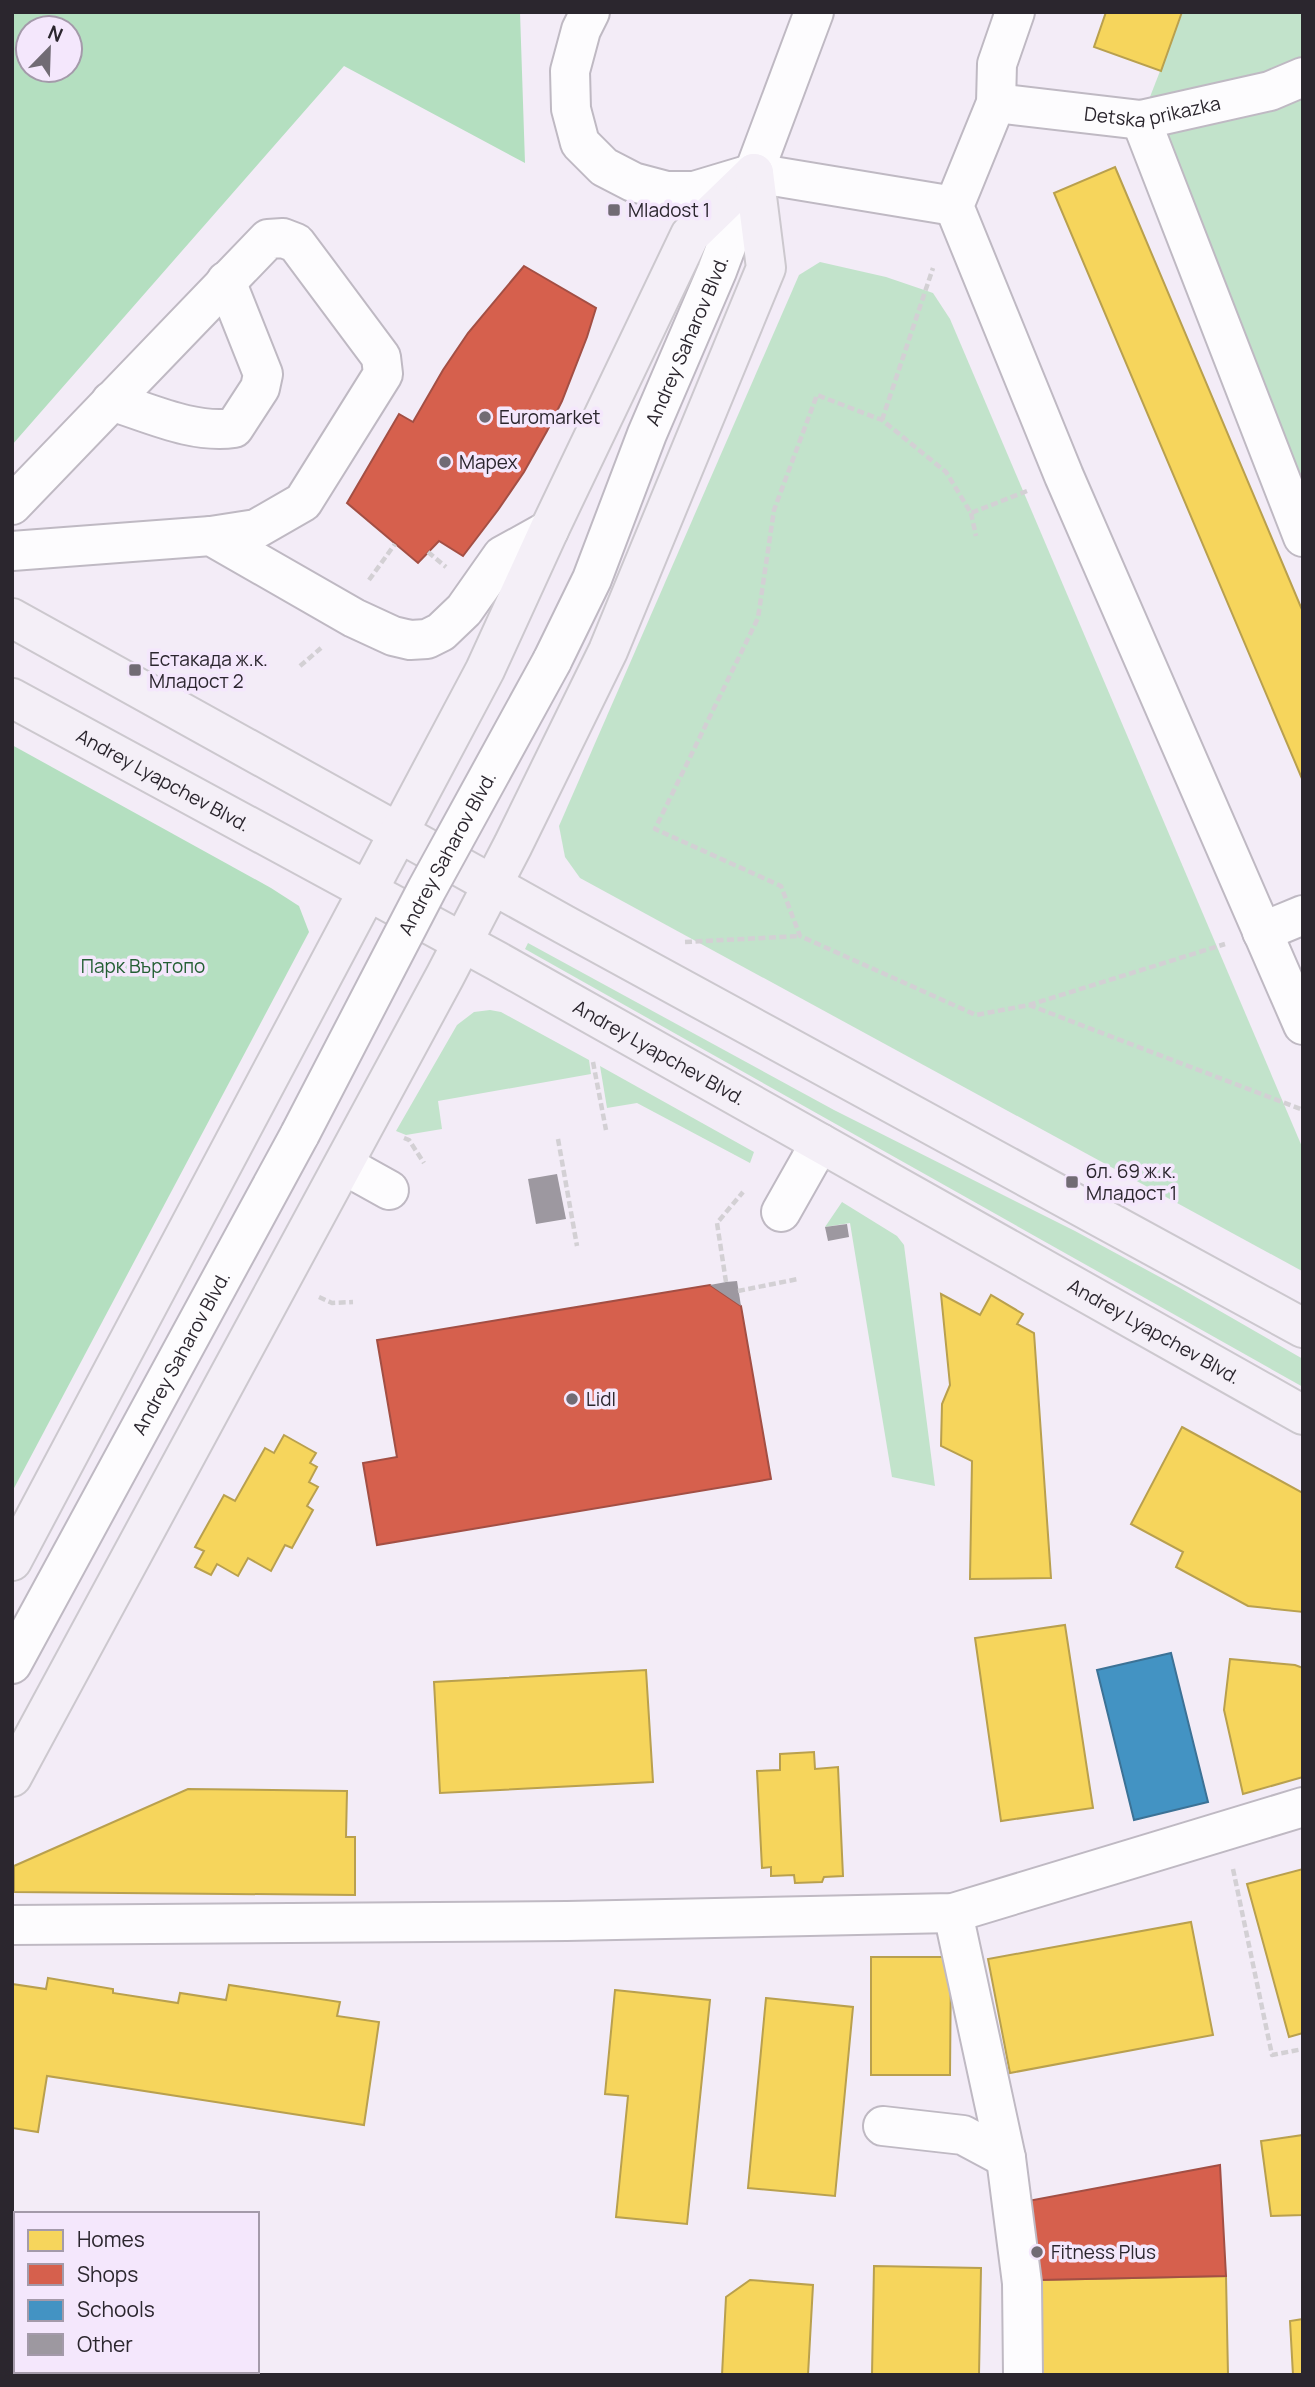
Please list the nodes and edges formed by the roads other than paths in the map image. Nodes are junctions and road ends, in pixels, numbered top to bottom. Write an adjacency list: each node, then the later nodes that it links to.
1 (590, 12): 8 (street)
2 (814, 12): 7 (street, Andrey Saharov Blvd.)
3 (1015, 12): 5 (street)
4 (1303, 78): 6 (street, Detska prikazka)
5 (996, 103): 6 (street, Detska prikazka); 9 (street)
6 (1141, 120): 16 (street)
7 (754, 173): 8 (street); 9 (street); 10 (main road); 21 (main road); 34 (street, Andrey Saharov Blvd., bridge)
8 (633, 182): 10 (street)
9 (954, 206): 24 (street)
10 (690, 235): 14 (main road)
11 (226, 281): 12 (street); 12 (street); 15 (street)
12 (111, 401): 13 (street)
13 (12, 505)
14 (549, 530): 15 (street); 20 (main road)
15 (211, 536): 17 (street)
16 (1303, 537)
17 (12, 551)
18 (12, 618): 20 (main road)
19 (12, 698): 22 (main road, Andrey Lyapchev Blvd.)
20 (400, 834): 21 (main road); 22 (main road)
21 (493, 884): 25 (main road); 31 (main road)
22 (369, 891): 25 (main road, Andrey Lyapchev Blvd.); 33 (main road)
23 (1303, 915): 24 (street)
24 (1262, 932): 26 (street)
25 (463, 942): 27 (main road, Andrey Lyapchev Blvd.); 28 (main road)
26 (1303, 1026)
27 (820, 1143): 30 (street); 32 (main road, Andrey Lyapchev Blvd.)
28 (344, 1166): 29 (street); 35 (main road)
29 (389, 1190)
30 (781, 1212)
31 (1300, 1319)
32 (1303, 1415)
33 (12, 1561)
34 (12, 1664)
35 (12, 1777)
36 (1303, 1807): 37 (street)
37 (953, 1913): 38 (street); 40 (street)
38 (12, 1925)
39 (883, 2126): 40 (street)
40 (1006, 2158): 41 (street)
41 (1023, 2375)

